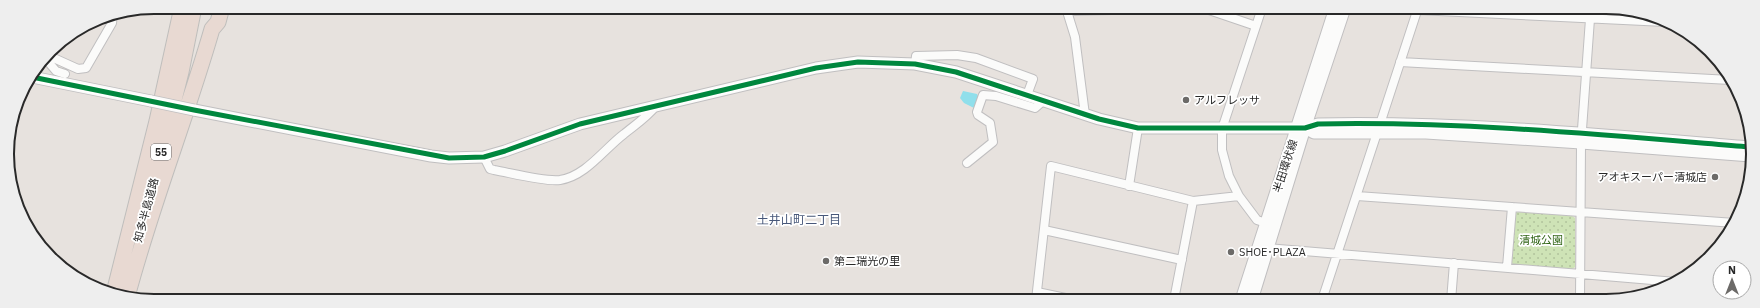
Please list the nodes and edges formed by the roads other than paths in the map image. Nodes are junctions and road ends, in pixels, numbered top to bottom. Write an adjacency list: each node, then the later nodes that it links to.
1 (173, 14): 26 (highway)
2 (180, 14): 26 (highway, 知多半島道路 / 55)
3 (193, 14): 59 (highway, 知多半島道路 / 55)
4 (216, 14): 19 (highway)
5 (220, 14): 19 (highway)
6 (1068, 14): 32 (street)
7 (1221, 14): 18 (street)
8 (1260, 14): 18 (street)
9 (1333, 14): 34 (street, 半田環状線)
10 (1343, 14): 34 (street, 半田環状線)
11 (1414, 14): 22 (street)
12 (1503, 14): 14 (street)
13 (1633, 17): 16 (street)
14 (1590, 19): 16 (street); 24 (street)
15 (112, 20): 20 (street)
16 (1632, 21): 17 (street)
17 (1653, 22)
18 (1256, 26): 36 (street)
19 (212, 29): 60 (highway)
20 (52, 59)
21 (50, 61): 25 (street)
22 (1400, 62): 24 (street); 35 (street)
23 (915, 64): 29 (street); 29 (street); 31 (street)
24 (1585, 73): 28 (street); 37 (street)
25 (65, 74)
26 (167, 77): 58 (highway, 知多半島道路 / 55)
27 (37, 78): 40 (street, bridge)
28 (1724, 80)
29 (1027, 96): 30 (street)
30 (1043, 101): 32 (street); 41 (street)
31 (656, 106): 40 (street); 40 (street)
32 (1086, 115): 33 (street)
33 (1138, 128): 36 (street); 42 (street)
34 (1301, 128): 35 (street); 36 (street); 49 (street, 半田環状線); 51 (street, 半田環状線)
35 (1378, 128): 37 (street); 44 (street)
36 (1222, 129): 43 (street)
37 (1581, 138): 38 (street); 39 (street); 47 (street)
38 (1746, 147)
39 (1746, 155)
40 (484, 156)
41 (966, 163)
42 (1129, 186): 45 (street); 50 (street)
43 (1239, 196): 45 (street); 49 (street)
44 (1356, 196): 46 (street); 52 (street)
45 (1193, 201): 53 (street)
46 (1512, 207): 47 (street); 55 (street)
47 (1580, 212): 48 (street); 56 (street)
48 (1728, 222)
49 (1266, 223): 63 (street, 半田環状線)
50 (1044, 230): 53 (street); 61 (street)
51 (1268, 248): 52 (street); 64 (street, 半田環状線)
52 (1338, 253): 54 (street); 65 (street)
53 (1182, 260): 62 (street)
54 (1454, 264): 55 (street); 66 (street)
55 (1507, 267): 56 (street)
56 (1580, 274): 57 (street); 67 (street)
57 (1665, 281)
58 (115, 288)
59 (127, 291)
60 (128, 291)
61 (1036, 294)
62 (1175, 294)
63 (1243, 294)
64 (1254, 294)
65 (1324, 294)
66 (1452, 294)
67 (1580, 294)

